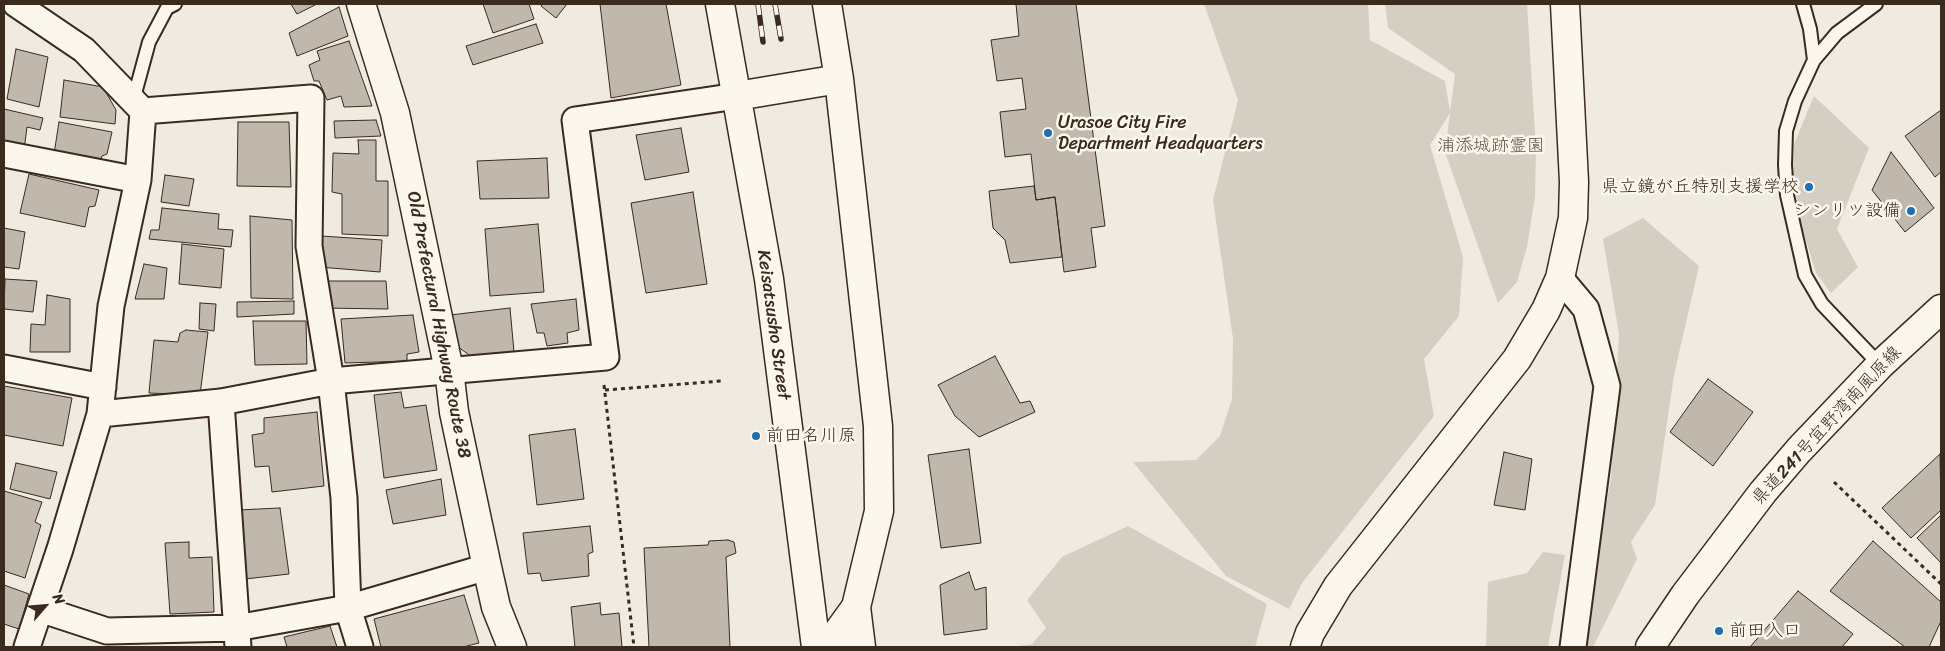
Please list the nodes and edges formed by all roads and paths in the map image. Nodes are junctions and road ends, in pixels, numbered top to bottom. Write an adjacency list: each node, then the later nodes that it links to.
1 (16, 4): 12 (street)
2 (175, 4): 12 (lane)
3 (361, 4): 20 (main road, Old Prefectural Highway Route 38)
4 (720, 4): 11 (main road, Keisatsusho Street)
5 (828, 4): 10 (main road)
6 (1564, 4): 15 (main road)
7 (1803, 4): 9 (lane)
8 (1876, 4): 9 (lane)
9 (1814, 60): 18 (lane)
10 (839, 79): 11 (main road); 30 (main road)
11 (737, 96): 17 (street); 39 (main road, Keisatsusho Street)
12 (138, 106): 14 (street); 21 (street)
13 (4, 154): 14 (street)
14 (138, 180): 23 (street)
15 (1560, 278): 42 (main road); 43 (street)
16 (1941, 309): 18 (main road, 県道241号宜野湾南風原線)
17 (600, 358): 20 (street); 24 (path)
18 (1880, 365): 44 (main road, 県道241号宜野湾南風原線)
19 (4, 368): 23 (street)
20 (449, 370): 21 (street); 28 (main road, Old Prefectural Highway Route 38)
21 (331, 381): 25 (street); 31 (street)
22 (721, 381): 24 (path)
23 (103, 387): 26 (street)
24 (605, 390): 38 (path)
25 (221, 402): 26 (street); 33 (street)
26 (100, 414): 32 (street)
27 (1834, 482): 29 (path)
28 (487, 567): 31 (street); 37 (main road, Old Prefectural Highway Route 38)
29 (1941, 584)
30 (856, 607): 40 (main road); 41 (main road)
31 (348, 608): 33 (street); 36 (street)
32 (40, 609): 34 (street); 35 (street)
33 (237, 638): 34 (street)
34 (135, 639)
35 (27, 647)
36 (360, 647)
37 (512, 647)
38 (634, 647)
39 (816, 647)
40 (837, 647)
41 (861, 647)
42 (1305, 647)
43 (1573, 647)
44 (1650, 647)

